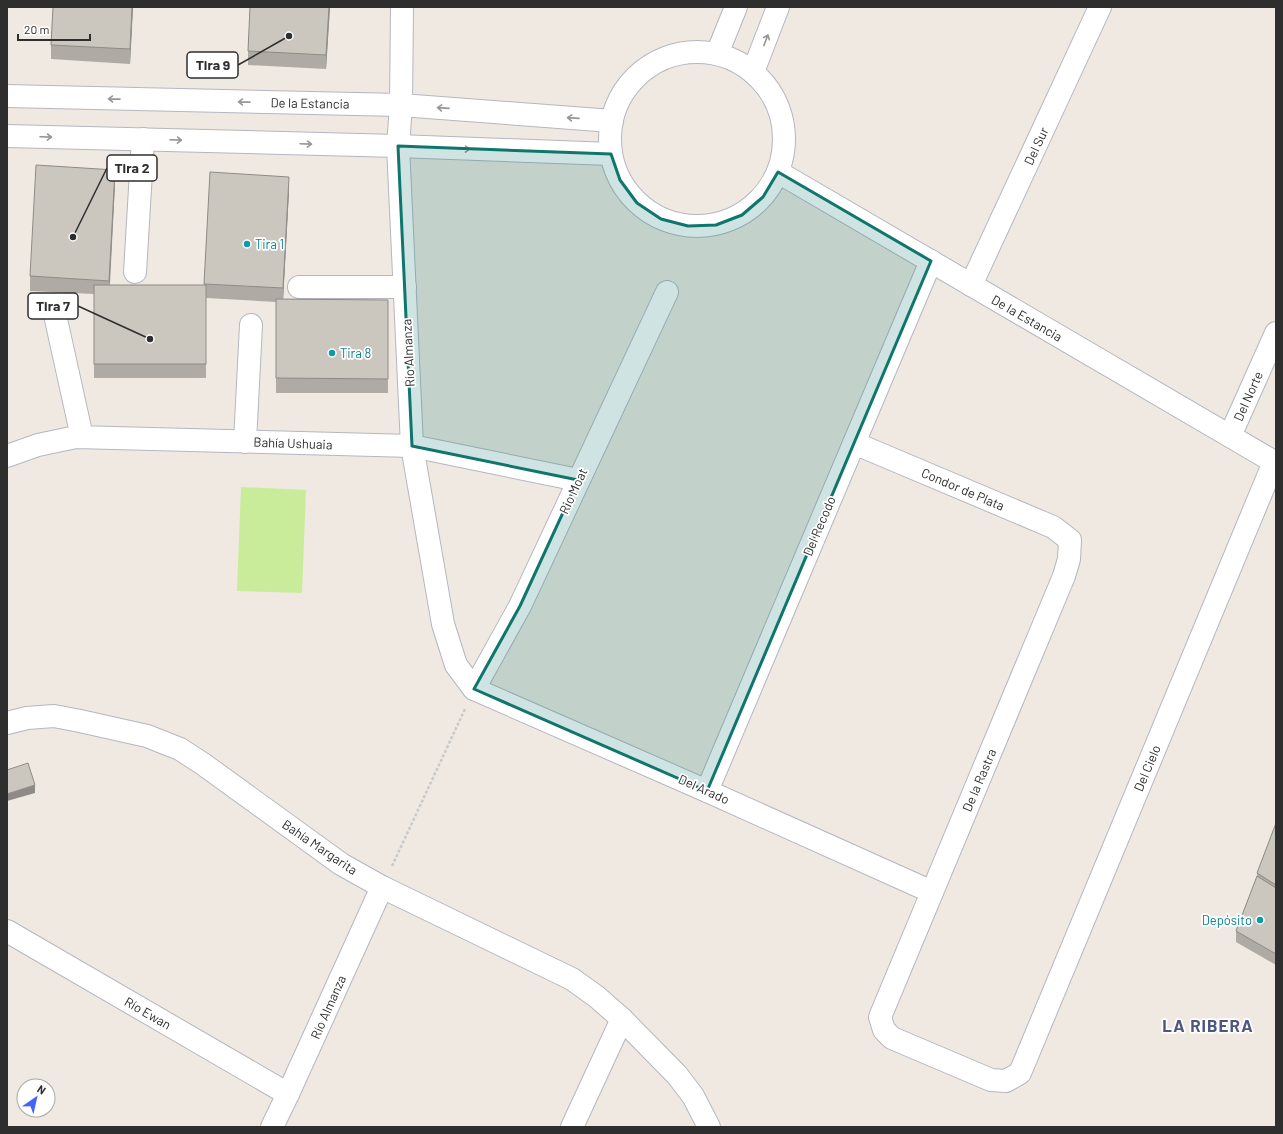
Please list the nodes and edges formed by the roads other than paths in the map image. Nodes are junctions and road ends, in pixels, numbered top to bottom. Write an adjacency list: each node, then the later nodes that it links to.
1 (402, 7): 8 (street, Río Almanza)
2 (736, 7): 5 (street)
3 (778, 7): 6 (street, one-way to 3)
4 (1100, 7): 17 (street, Del Sur)
5 (717, 54): 6 (street); 9 (street)
6 (753, 72): 14 (street)
7 (7, 96): 8 (street, De la Estancia, one-way to 7)
8 (400, 105): 9 (street, De la Estancia, one-way to 8); 12 (street, Río Almanza)
9 (612, 121): 13 (street)
10 (7, 136): 11 (street, one-way to 11)
11 (143, 140): 12 (street, one-way to 12); 16 (street)
12 (398, 146): 13 (street, one-way to 13); 19 (street, Río Almanza)
13 (611, 154): 14 (street)
14 (778, 172): 15 (street, De la Estancia)
15 (931, 261): 17 (street, De la Estancia); 27 (street, Del Recodo)
16 (135, 272)
17 (972, 286): 24 (street, De la Estancia)
18 (299, 287): 19 (street)
19 (405, 287): 28 (street, Río Almanza)
20 (667, 292): 31 (street, Rio Moat)
21 (55, 315): 25 (street)
22 (251, 325): 26 (street)
23 (1276, 333): 24 (street, Del Norte)
24 (1230, 436): 30 (street, De la Estancia)
25 (82, 437): 26 (street, Bahía Ushuaia); 29 (street, Bahía Ushuaia)
26 (245, 442): 28 (street, Bahía Ushuaia)
27 (854, 443): 32 (street, Condor de Plata); 35 (street, Del Recodo)
28 (412, 446): 31 (street, Bahía Ushuaia); 33 (street, Río Almanza)
29 (7, 456)
30 (1275, 462): 39 (street, Del Cielo)
31 (578, 480): 33 (street, Rio Moat)
32 (1070, 540): 37 (street, De la Rastra)
33 (474, 688): 35 (street, Del Arado)
34 (7, 723): 36 (street, Bahía Margarita)
35 (708, 791): 37 (street, Del Arado)
36 (382, 887): 40 (street, Bahía Margarita); 41 (street, Río Almanza)
37 (932, 892): 39 (street, De la Rastra)
38 (7, 931): 41 (street, Río Ewan)
39 (880, 1017)
40 (622, 1019): 43 (street); 44 (street, Bahía Margarita)
41 (288, 1094): 42 (street, Río Almanza)
42 (272, 1127)
43 (572, 1127)
44 (708, 1127)

